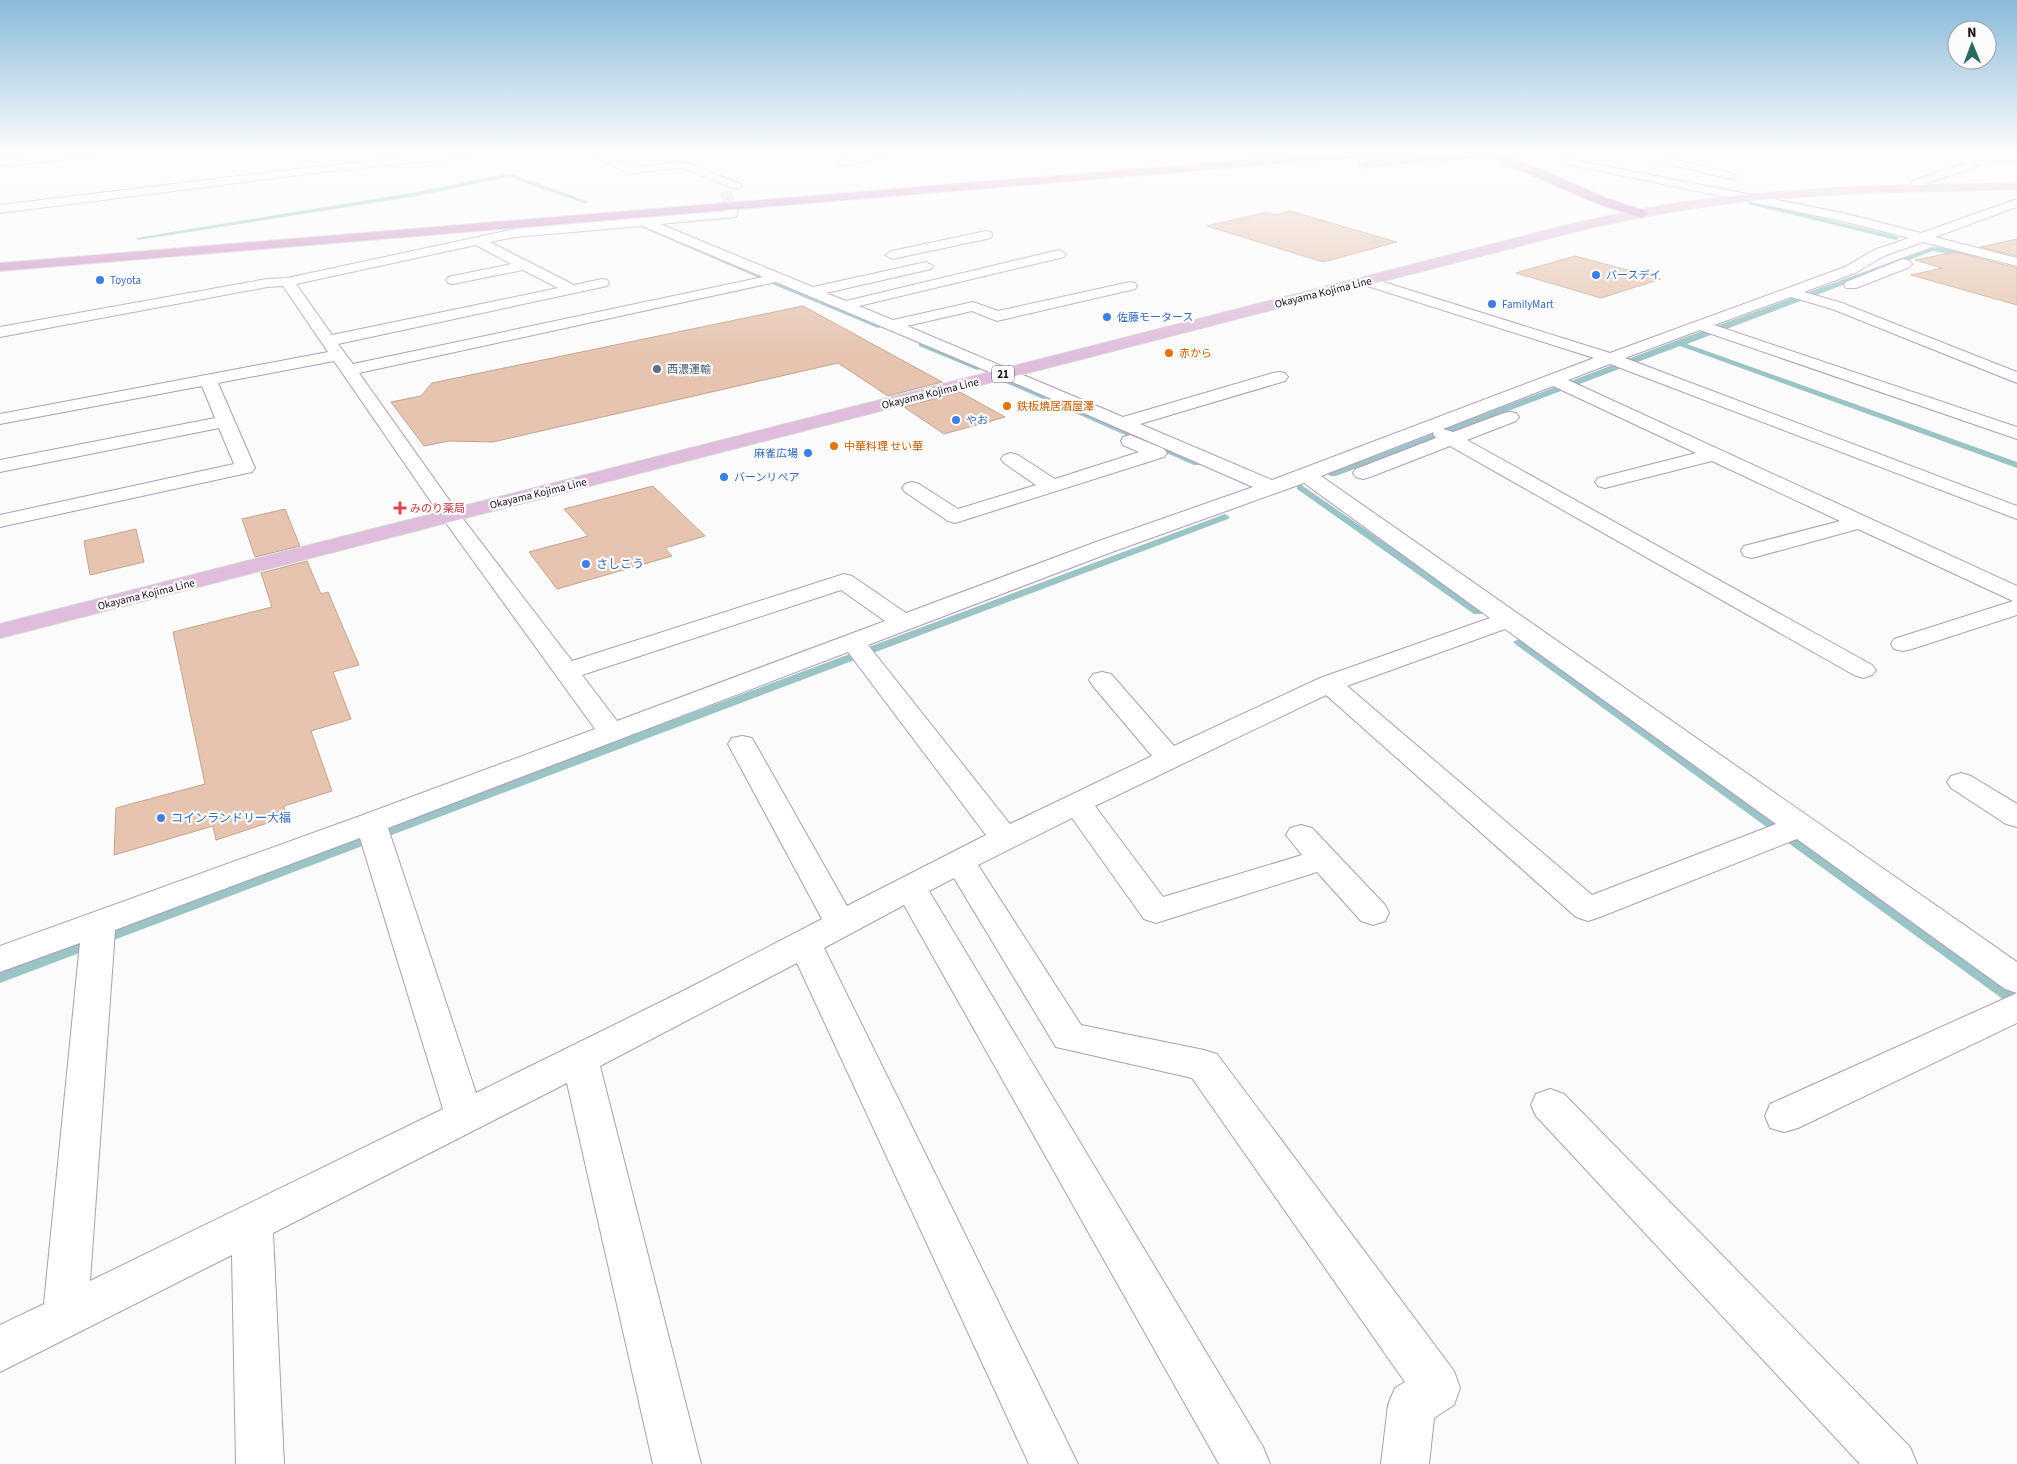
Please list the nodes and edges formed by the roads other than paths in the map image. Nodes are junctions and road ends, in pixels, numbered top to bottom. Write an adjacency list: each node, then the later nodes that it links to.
1 (452, 220): 14 (highway)
2 (553, 220): 18 (highway)
3 (650, 220): 7 (street)
4 (1612, 220): 22 (main road, Okayama Kojima Line / 21)
5 (1855, 220): 9 (street)
6 (1970, 220): 9 (street)
7 (641, 221): 10 (street); 20 (street)
8 (986, 235): 13 (street)
9 (1922, 238): 12 (street); 15 (street)
10 (478, 241): 17 (street); 23 (street)
11 (1059, 254): 29 (street)
12 (1882, 256): 28 (street); 28 (street)
13 (883, 257)
14 (0, 258)
15 (2017, 262)
16 (942, 263): 27 (street)
17 (525, 265): 21 (street); 26 (street)
18 (0, 267)
19 (808, 273): 20 (street)
20 (772, 279): 27 (street); 35 (street)
21 (453, 280)
22 (1366, 281): 37 (street); 38 (main road, Okayama Kojima Line / 21)
23 (287, 282): 33 (street); 35 (street)
24 (602, 283): 26 (street)
25 (1130, 286): 30 (street)
26 (571, 289): 35 (street)
27 (810, 292): 29 (street)
28 (1801, 298): 32 (street); 41 (street); 44 (street)
29 (842, 306): 30 (street)
30 (891, 325): 38 (street)
31 (1742, 327): 32 (street)
32 (1712, 329): 34 (street); 37 (street); 51 (street)
33 (0, 332)
34 (1700, 343)
35 (339, 355): 42 (street); 63 (street)
36 (1662, 358): 37 (street)
37 (1618, 369): 43 (street); 43 (street); 62 (street)
38 (1007, 373): 40 (main road, Okayama Kojima Line / 21); 49 (street)
39 (1279, 377): 49 (street)
40 (987, 378): 52 (street); 63 (main road, Okayama Kojima Line / 21)
41 (2017, 378)
42 (208, 380): 47 (street); 48 (street)
43 (1566, 385): 45 (street); 50 (street); 53 (street)
44 (2017, 386)
45 (1551, 401)
46 (1524, 411): 50 (street)
47 (0, 419)
48 (225, 421): 55 (street); 64 (street)
49 (1122, 423): 52 (street)
50 (1439, 433): 56 (street); 61 (street); 74 (street)
51 (2017, 433)
52 (1141, 438): 58 (street); 59 (street)
53 (1716, 454): 57 (street); 65 (street)
54 (1010, 459): 58 (street)
55 (0, 466)
56 (1306, 475): 59 (street); 61 (street)
57 (1605, 482)
58 (1052, 486): 60 (street)
59 (1270, 487): 70 (street)
60 (912, 488)
61 (1324, 488): 69 (street)
62 (2017, 513)
63 (450, 515): 71 (main road, Okayama Kojima Line / 21); 75 (street)
64 (0, 521)
65 (1861, 522): 66 (street); 67 (street)
66 (1752, 551)
67 (2017, 595)
68 (2017, 607): 72 (street)
69 (1509, 619): 77 (street); 85 (street)
70 (904, 623): 73 (street); 75 (street)
71 (0, 631)
72 (1903, 644)
73 (860, 648): 78 (street); 87 (street)
74 (1863, 670)
75 (567, 671): 78 (street)
76 (1102, 680): 80 (street)
77 (1329, 684): 80 (street); 85 (street)
78 (612, 733): 84 (street)
79 (742, 744): 92 (street)
80 (1170, 760): 82 (street)
81 (1960, 782): 83 (street)
82 (1077, 803): 87 (street); 88 (street)
83 (2017, 817)
84 (374, 831): 93 (street); 100 (street)
85 (1789, 831): 96 (street)
86 (1301, 835): 88 (street)
87 (1005, 839): 89 (street)
88 (1324, 859): 91 (street)
89 (960, 861): 90 (street); 108 (street)
90 (910, 887): 92 (street); 107 (street)
91 (1373, 913)
92 (841, 924): 94 (street)
93 (98, 933): 95 (street); 102 (street)
94 (805, 943): 97 (street); 106 (street)
95 (0, 959)
96 (2014, 988): 99 (street)
97 (580, 1059): 100 (street); 105 (street)
98 (1550, 1106): 109 (street)
99 (1784, 1116)
100 (465, 1117): 101 (street)
101 (252, 1224): 102 (street); 104 (street)
102 (65, 1317): 103 (street)
103 (0, 1349)
104 (260, 1464)
105 (677, 1464)
106 (1054, 1464)
107 (1246, 1464)
108 (1405, 1464)
109 (1893, 1464)

